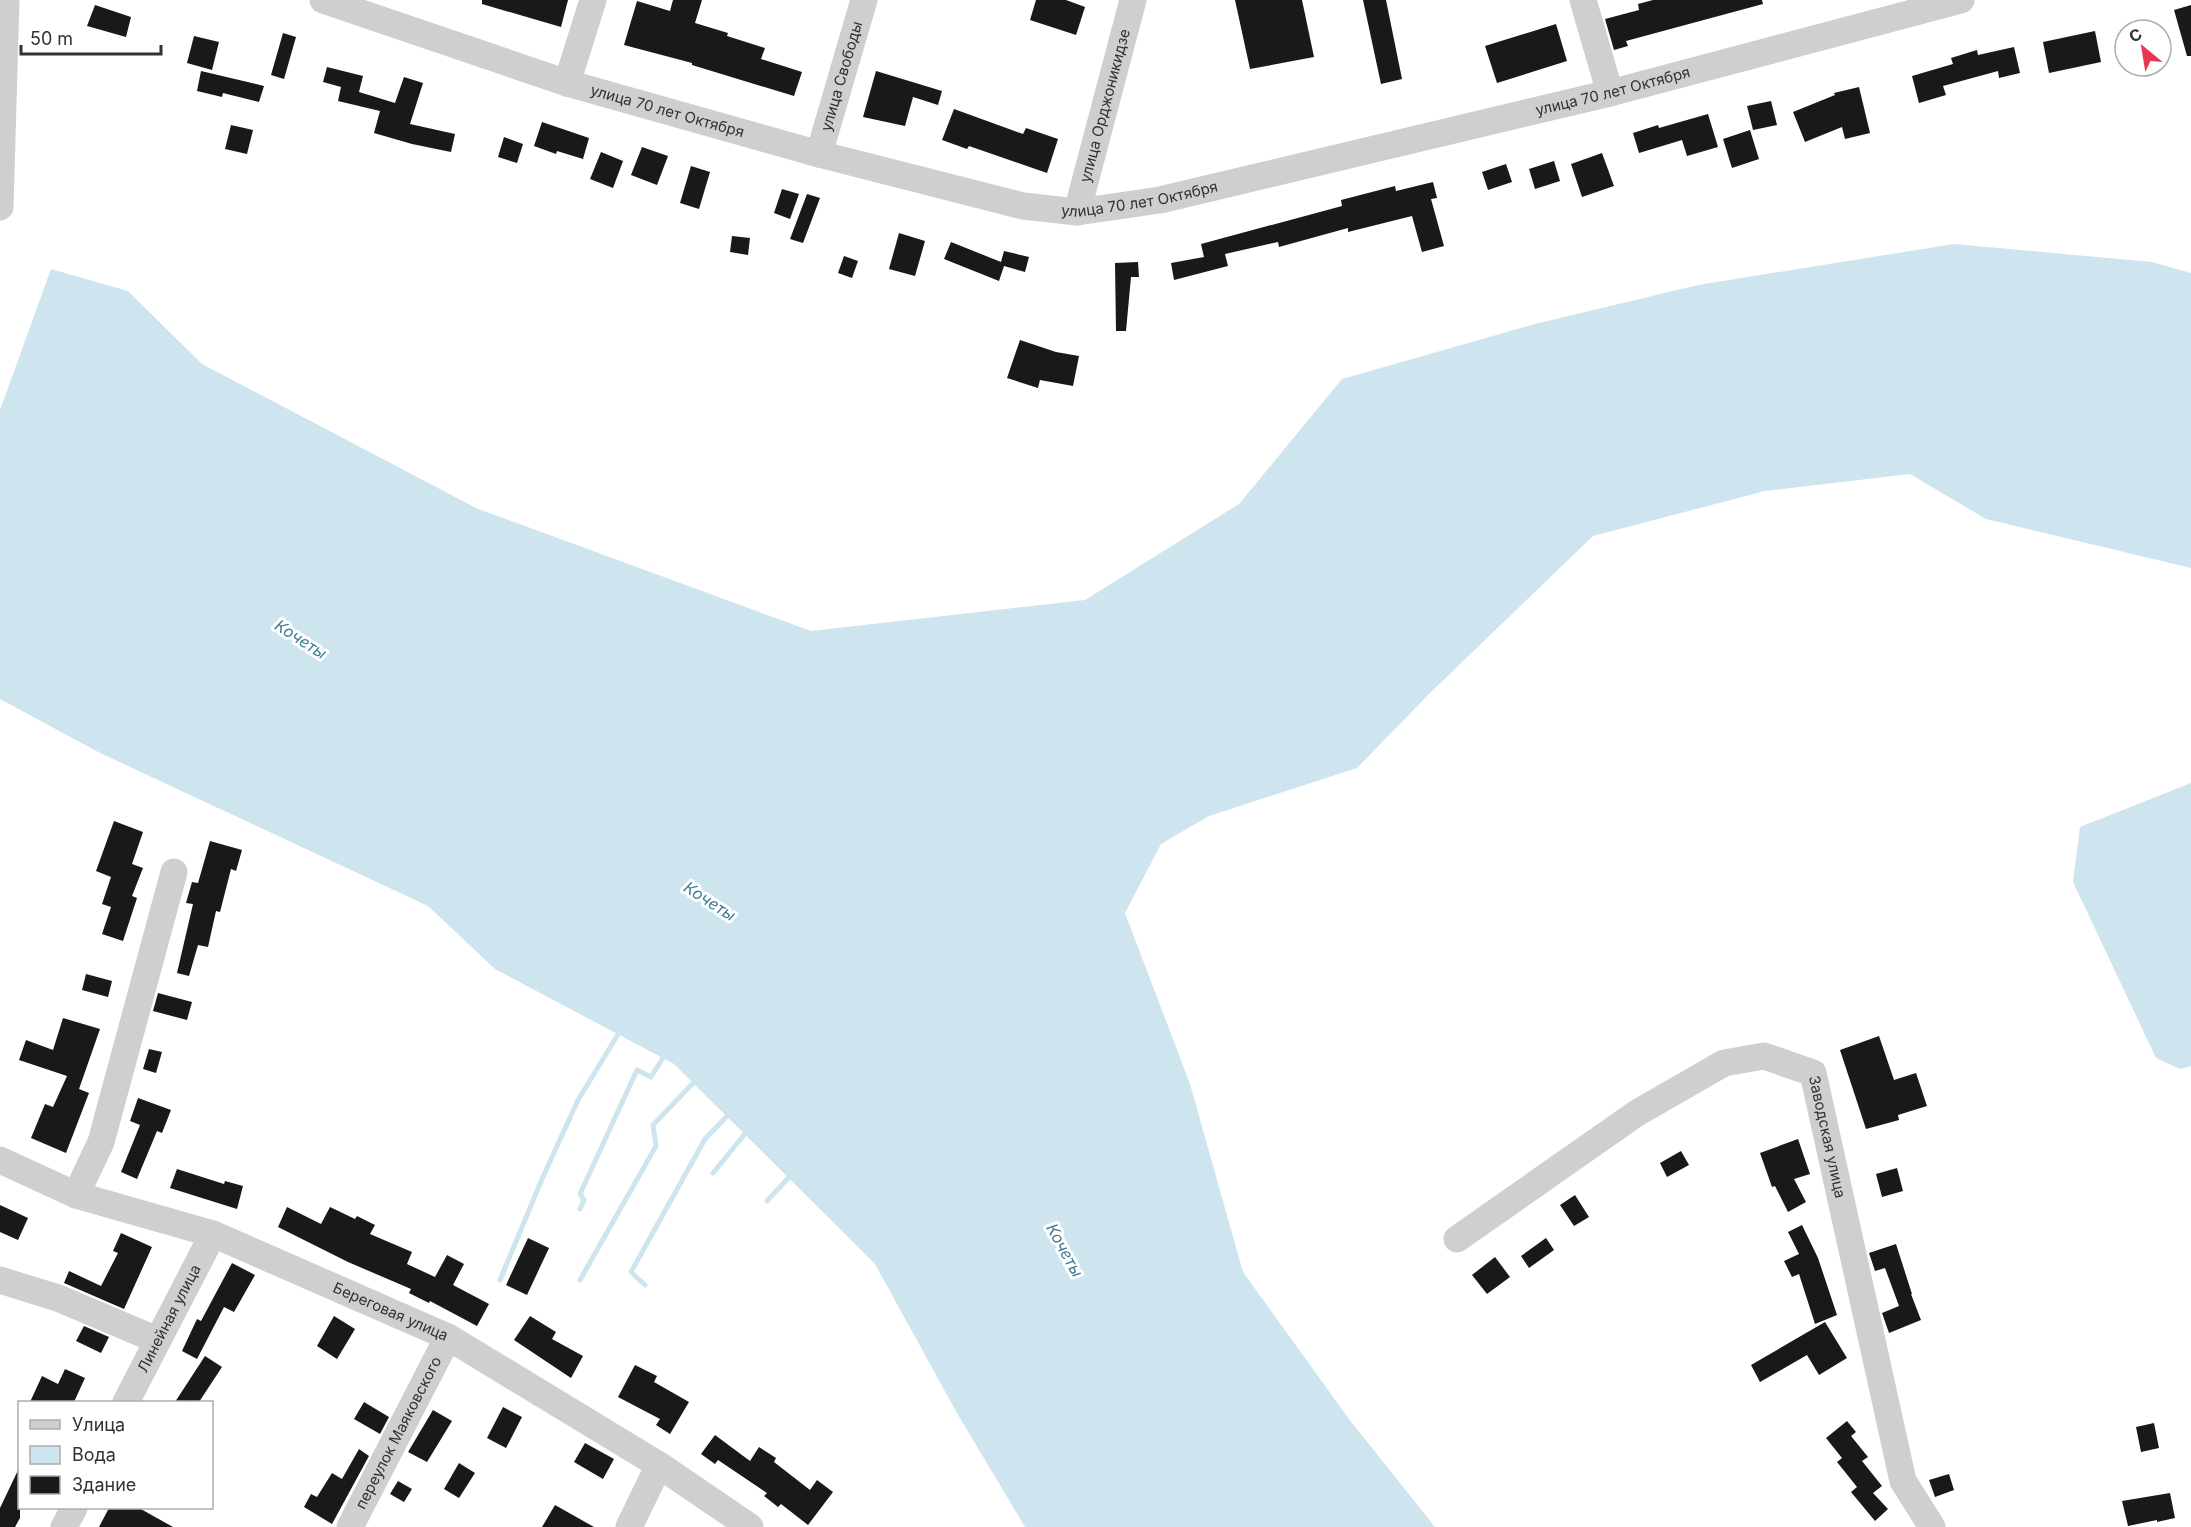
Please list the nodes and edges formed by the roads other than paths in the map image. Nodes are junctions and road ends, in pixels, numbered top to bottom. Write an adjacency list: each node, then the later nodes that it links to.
1 (6, 0): 11 (street)
2 (322, 0): 8 (street, улица 70 лет Октября)
3 (593, 0): 8 (street)
4 (864, 0): 10 (street, улица Свободы)
5 (1132, 0): 12 (street, улица Орджоникидзе)
6 (1583, 0): 9 (street)
7 (1961, 0): 9 (street, улица 70 лет Октября)
8 (567, 83): 10 (street, улица 70 лет Октября)
9 (1610, 93): 12 (street, улица 70 лет Октября)
10 (819, 154): 12 (street, улица 70 лет Октября)
11 (0, 207)
12 (1077, 212)
13 (174, 872): 15 (street)
14 (0, 1160): 15 (street, Береговая улица)
15 (76, 1195): 16 (street, Береговая улица)
16 (213, 1234): 19 (street, Береговая улица); 20 (street, Линейная улица)
17 (1457, 1239): 28 (street, Заводская улица)
18 (0, 1280): 20 (street)
19 (448, 1337): 22 (street, Береговая улица); 25 (street, переулок Маяковского)
20 (157, 1340): 21 (street, Линейная улица)
21 (126, 1401)
22 (659, 1465): 26 (street); 27 (street, Береговая улица)
23 (73, 1509): 24 (street)
24 (64, 1527)
25 (350, 1527)
26 (629, 1527)
27 (750, 1527)
28 (1932, 1527)

